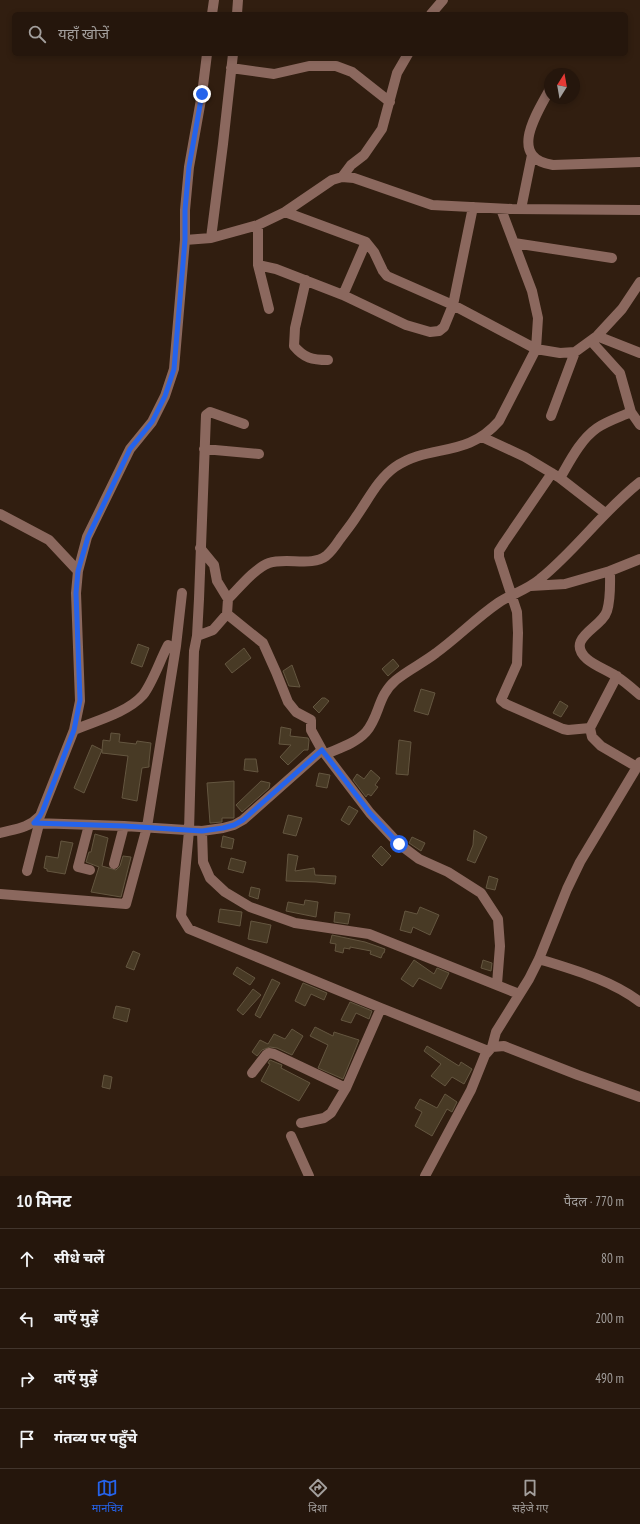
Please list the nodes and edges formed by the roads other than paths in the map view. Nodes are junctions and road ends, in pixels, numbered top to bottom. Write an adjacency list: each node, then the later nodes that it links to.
1 (214, 0): 4 (street)
2 (238, 0): 5 (street)
3 (443, 0): 6 (street)
4 (212, 12)
5 (237, 12)
6 (433, 12)
7 (207, 56): 23 (street)
8 (233, 56): 10 (street)
9 (407, 56): 12 (street)
10 (231, 68): 12 (street); 22 (street)
11 (544, 101): 13 (street)
12 (390, 102): 15 (street)
13 (532, 155): 14 (street); 18 (street)
14 (640, 162)
15 (342, 177): 16 (street); 20 (street)
16 (473, 207): 17 (street); 31 (street)
17 (501, 209): 18 (street); 25 (street)
18 (521, 210): 19 (street)
19 (640, 210)
20 (285, 212): 21 (street); 24 (street)
21 (258, 225): 22 (street); 27 (street)
22 (211, 238): 23 (street)
23 (185, 240): 51 (street)
24 (366, 242): 30 (street); 31 (street)
25 (514, 243): 26 (street); 34 (street)
26 (612, 258)
27 (258, 265): 28 (street); 32 (street)
28 (306, 280): 30 (street); 37 (street)
29 (640, 282): 33 (street)
30 (343, 295): 31 (street)
31 (453, 305): 34 (street)
32 (270, 309)
33 (594, 338): 35 (street); 36 (street); 38 (street)
34 (536, 348): 35 (street); 42 (street)
35 (575, 352): 39 (street)
36 (640, 353)
37 (328, 360)
38 (631, 412): 41 (street); 45 (street)
39 (551, 416)
40 (244, 424): 43 (street)
41 (640, 425)
42 (482, 437): 45 (street); 56 (street)
43 (204, 449): 44 (street); 49 (street)
44 (259, 454)
45 (556, 476): 47 (street); 55 (street)
46 (640, 482): 47 (street)
47 (605, 513): 53 (street)
48 (0, 514): 51 (street)
49 (200, 548): 56 (street); 58 (street)
50 (640, 560): 52 (street)
51 (78, 571): 64 (street)
52 (610, 571): 53 (street); 61 (street)
53 (531, 586): 55 (street)
54 (182, 593): 59 (street)
55 (511, 595): 63 (street); 65 (street)
56 (228, 599): 57 (street)
57 (227, 614): 58 (street); 65 (street)
58 (197, 636): 60 (street)
59 (172, 646): 60 (street); 64 (street); 70 (street)
60 (194, 651): 71 (street)
61 (617, 676): 62 (street); 63 (street)
62 (640, 695)
63 (590, 728): 66 (street)
64 (74, 730): 67 (street)
65 (324, 752): 72 (street); 79 (street)
66 (637, 771): 78 (street)
67 (36, 823): 68 (street); 73 (street); 76 (street)
68 (89, 825): 69 (street); 75 (street)
69 (124, 826): 70 (street); 74 (street)
70 (147, 827): 71 (street); 77 (street)
71 (189, 831): 72 (street); 82 (street)
72 (202, 831): 79 (street)
73 (0, 832)
74 (114, 864)
75 (90, 870)
76 (27, 871)
77 (0, 894)
78 (539, 959): 80 (street); 81 (street)
79 (497, 984): 80 (street)
80 (519, 994): 83 (street)
81 (640, 1002)
82 (381, 1008): 83 (street); 85 (street)
83 (492, 1043): 86 (street); 90 (street)
84 (252, 1073): 85 (street)
85 (346, 1088): 87 (street)
86 (640, 1097)
87 (301, 1123)
88 (291, 1136): 89 (street)
89 (309, 1176)
90 (425, 1176)

